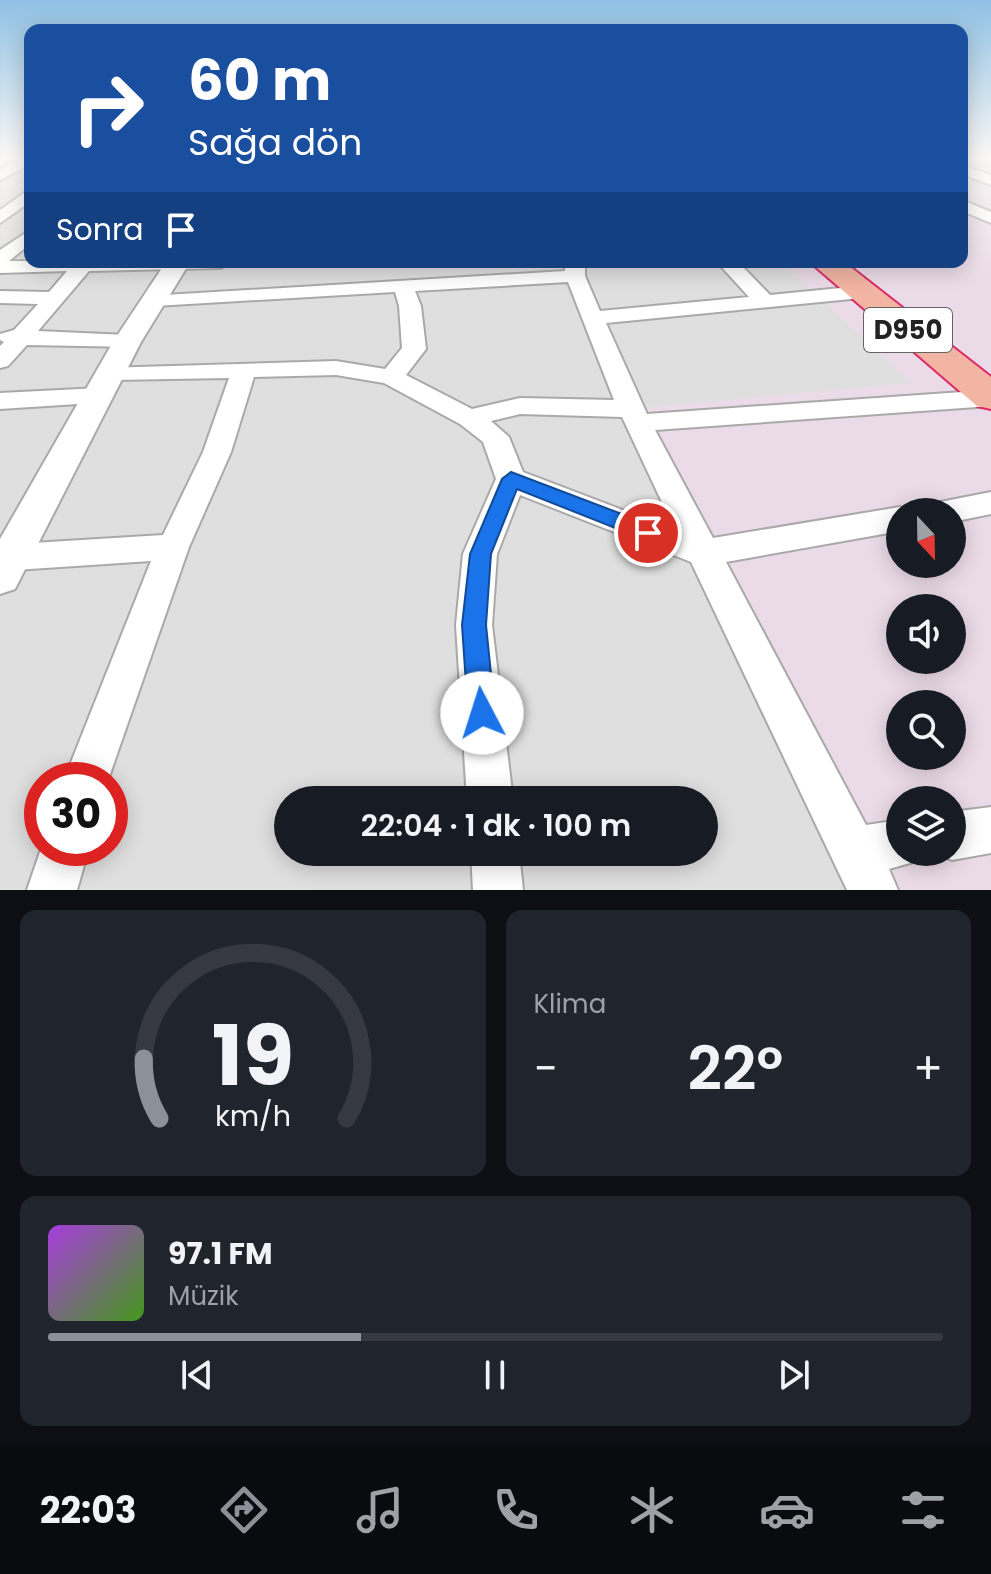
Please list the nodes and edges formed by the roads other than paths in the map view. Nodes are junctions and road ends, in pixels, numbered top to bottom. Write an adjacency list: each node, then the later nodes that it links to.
1 (24, 199): 3 (street)
2 (968, 208): 4 (street)
3 (0, 218)
4 (991, 218)
5 (24, 240): 6 (street)
6 (0, 259)
7 (24, 266): 8 (street)
8 (0, 267)
9 (81, 268): 18 (street)
10 (174, 268): 19 (street)
11 (387, 268): 16 (street)
12 (733, 268): 20 (street)
13 (839, 268): 15 (highway, D950)
14 (575, 269): 16 (street); 21 (street)
15 (860, 277): 20 (street); 25 (highway, D950); 29 (highway, D950)
16 (391, 287): 19 (street); 27 (street)
17 (0, 297): 18 (street)
18 (55, 298): 22 (street)
19 (155, 300): 23 (street)
20 (765, 301): 21 (street)
21 (593, 318): 31 (street)
22 (10, 337): 23 (street); 24 (street)
23 (127, 342): 28 (street)
24 (0, 361)
25 (991, 361)
26 (244, 369): 27 (street); 28 (street); 37 (street)
27 (391, 377): 32 (street)
28 (107, 385): 30 (street); 39 (street)
29 (991, 398): 31 (street)
30 (0, 401)
31 (635, 416): 32 (street); 38 (street)
32 (469, 418): 33 (street)
33 (511, 479): 38 (street); 41 (street)
34 (991, 503): 35 (street)
35 (966, 508)
36 (886, 521): 38 (street)
37 (173, 547): 39 (street); 40 (street)
38 (703, 553): 47 (street)
39 (4, 564)
40 (93, 762)
41 (489, 786)
42 (991, 830): 43 (street)
43 (966, 834)
44 (886, 854): 47 (street)
45 (59, 866): 48 (street)
46 (496, 866): 49 (street)
47 (864, 871)
48 (52, 890)
49 (498, 890)

